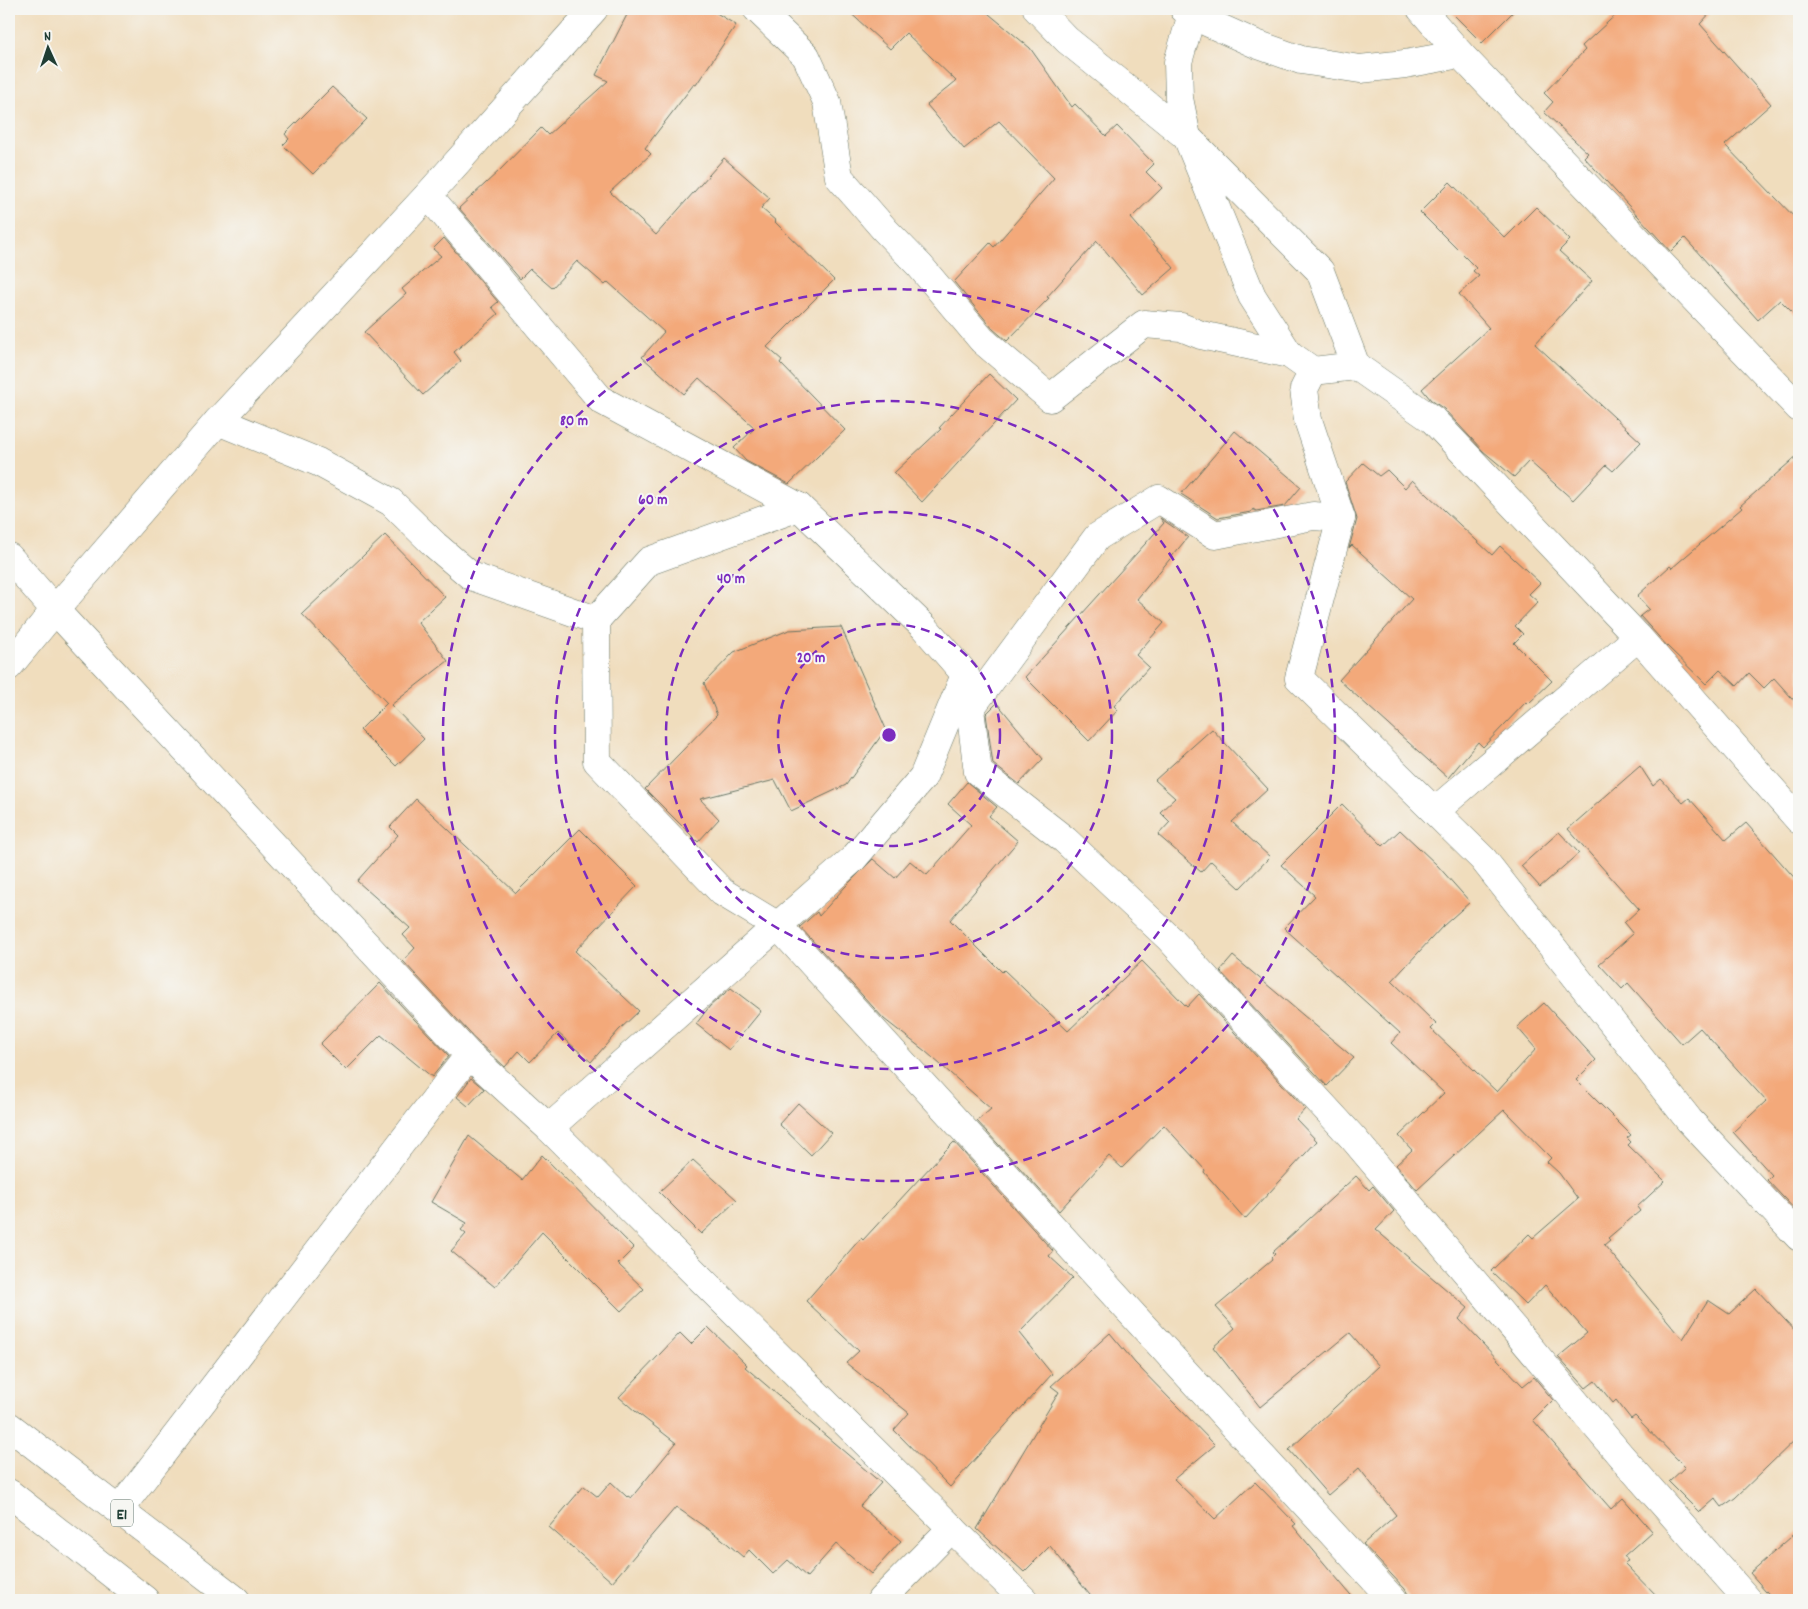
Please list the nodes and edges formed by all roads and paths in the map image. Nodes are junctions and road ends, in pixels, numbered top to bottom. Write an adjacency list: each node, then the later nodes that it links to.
1 (757, 9): 9 (main road)
2 (1037, 9): 7 (main road)
3 (1422, 9): 6 (main road)
4 (589, 11): 8 (main road)
5 (1188, 11): 6 (main road); 7 (main road)
6 (1460, 54): 12 (main road)
7 (1187, 137): 9 (main road); 10 (main road)
8 (428, 194): 13 (main road); 14 (main road)
9 (1289, 354): 11 (main road)
10 (1356, 366): 11 (main road); 19 (main road)
11 (1313, 371): 15 (main road)
12 (1799, 408)
13 (218, 421): 17 (main road); 18 (main road)
14 (799, 506): 18 (main road); 21 (main road)
15 (1342, 518): 22 (main road); 23 (main road)
16 (9, 557): 17 (main road)
17 (55, 610): 20 (main road); 26 (main road)
18 (596, 620): 25 (main road)
19 (1638, 637): 23 (main road); 24 (main road)
20 (9, 666)
21 (965, 674): 22 (main road); 25 (main road)
22 (970, 709): 38 (main road)
23 (1435, 812): 28 (main road)
24 (1799, 820)
25 (778, 926): 27 (main road); 37 (main road)
26 (469, 1055): 27 (main road); 31 (main road)
27 (549, 1128): 32 (main road)
28 (1799, 1237)
29 (9, 1426): 31 (main road, E1)
30 (9, 1493): 33 (main road)
31 (118, 1510): 34 (main road, E1)
32 (952, 1528): 35 (main road); 36 (main road)
33 (145, 1600)
34 (236, 1600)
35 (881, 1600)
36 (1024, 1600)
37 (1393, 1600)
38 (1748, 1600)

